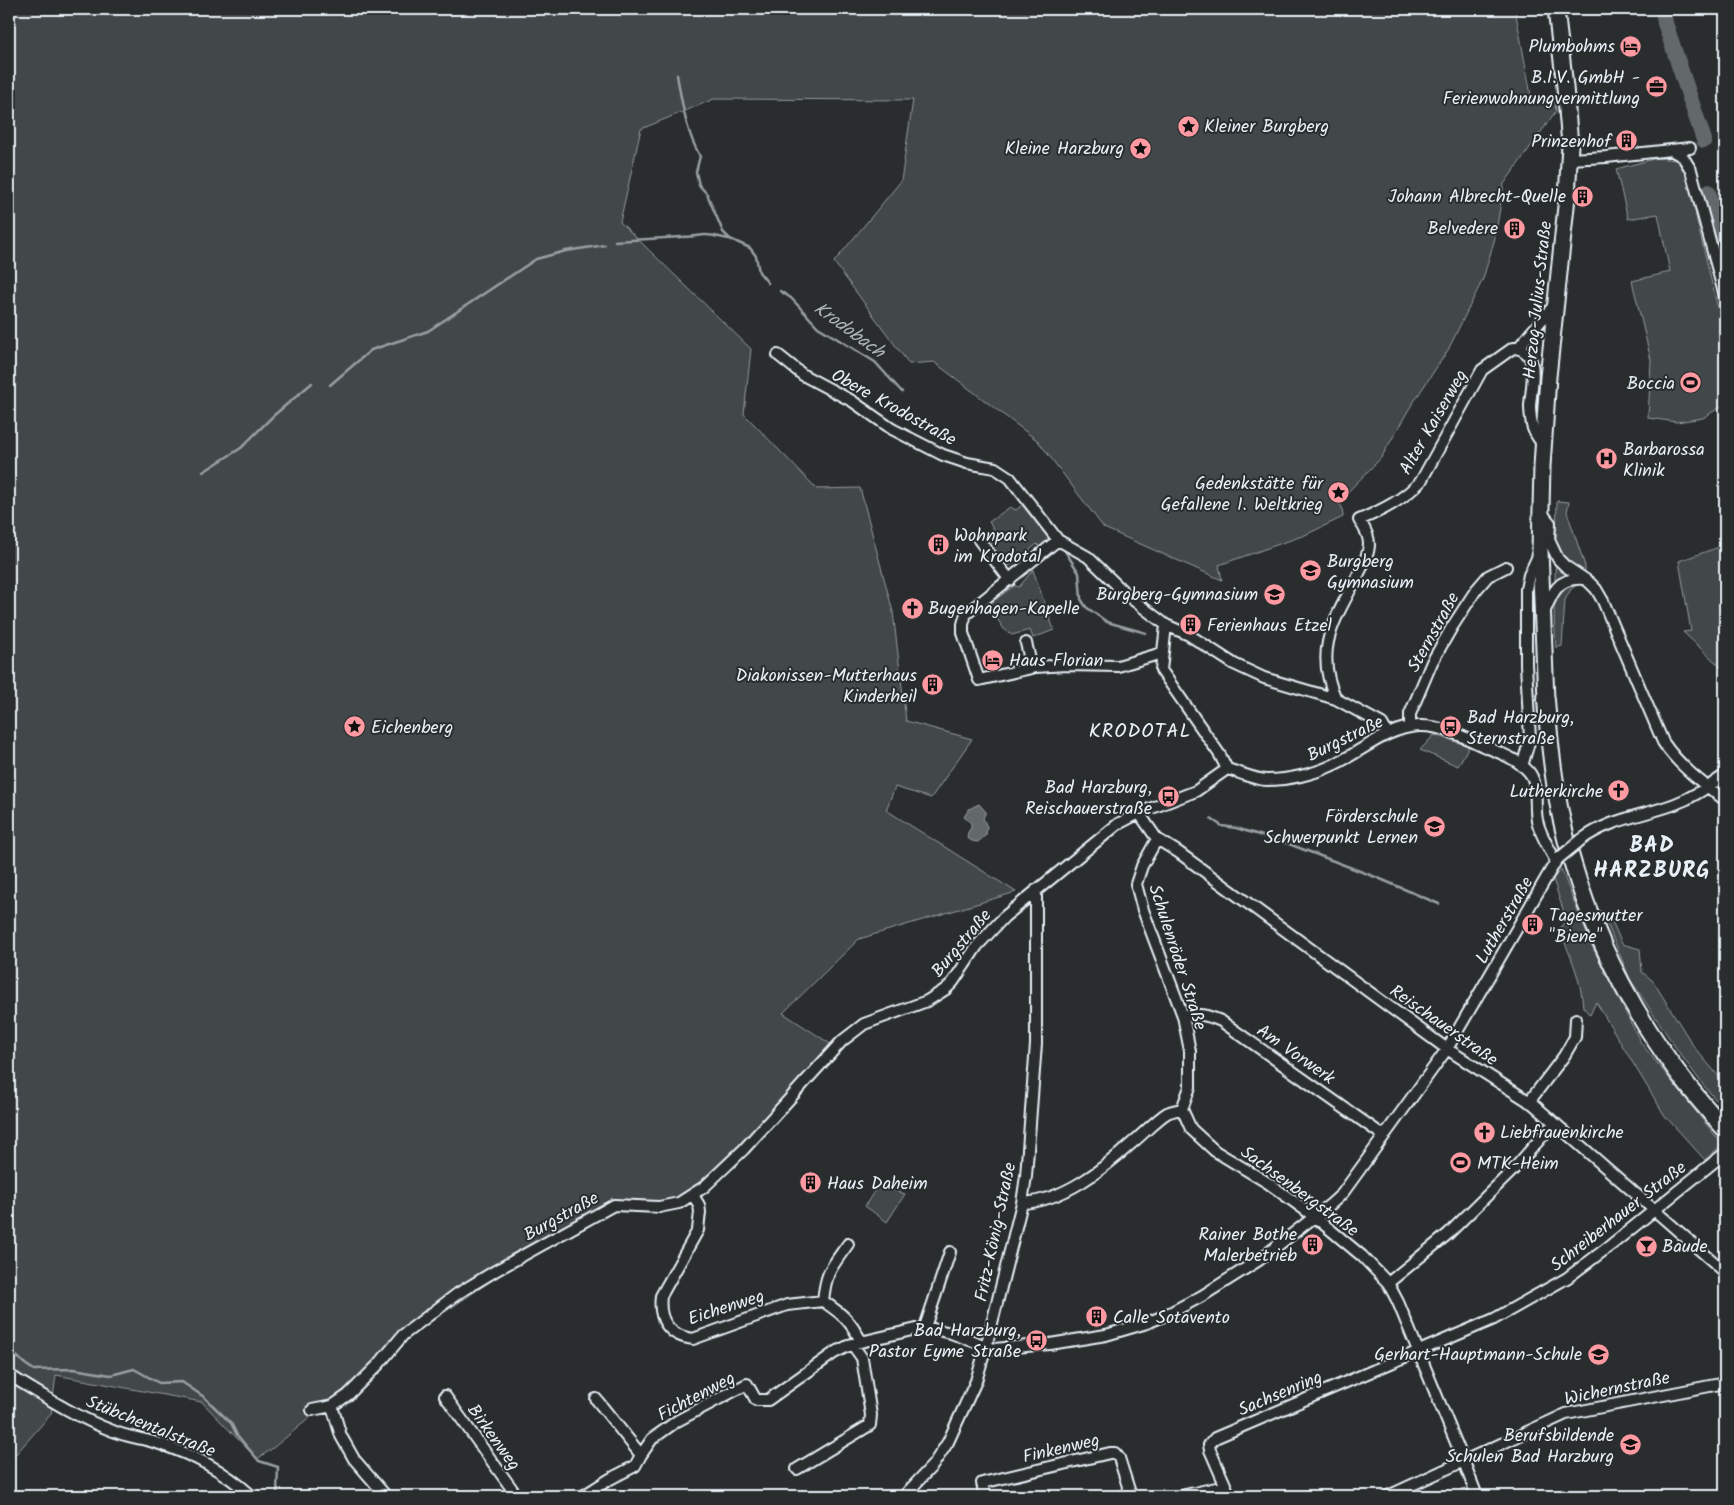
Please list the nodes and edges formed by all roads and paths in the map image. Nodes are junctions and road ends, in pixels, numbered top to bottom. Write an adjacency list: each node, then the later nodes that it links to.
1 (1556, 9): 4 (main road, Herzog-Julius-Straße)
2 (1690, 148): 3 (street)
3 (1671, 150): 4 (street); 5 (street)
4 (1570, 159): 6 (main road, Herzog-Julius-Straße)
5 (1725, 297)
6 (1556, 303): 7 (street, Alter Kaiserweg); 9 (main road, Herzog-Julius-Straße)
7 (1515, 348): 9 (street); 22 (street, Alter Kaiserweg)
8 (778, 355): 12 (street, Obere Krodostraße)
9 (1544, 446): 10 (main road, Herzog-Julius-Straße)
10 (1541, 512): 13 (main road); 15 (street, Herzog-Julius-Straße)
11 (979, 540): 16 (street)
12 (1058, 540): 16 (street); 18 (street, Obere Krodostraße)
13 (1540, 550): 17 (main road); 26 (street)
14 (1506, 567): 24 (street, Sternstraße)
15 (1583, 579): 17 (street); 29 (street, Herzog-Julius-Straße)
16 (1010, 580): 21 (street)
17 (1543, 616): 23 (main road)
18 (1166, 625): 20 (street); 22 (street, Obere Krodostraße)
19 (1026, 643): 21 (street)
20 (1162, 653): 21 (street); 27 (street)
21 (1032, 668)
22 (1336, 699): 25 (street, Obere Krodostraße)
23 (1546, 700): 41 (highway)
24 (1410, 727): 25 (street, Burgstraße); 26 (street, Burgstraße)
25 (1387, 733): 27 (street, Burgstraße)
26 (1522, 766): 33 (street)
27 (1227, 769): 31 (street, Burgstraße)
28 (1725, 775): 29 (street, Lutherstraße)
29 (1708, 787): 30 (street, Herzog-Julius-Straße); 33 (street, Lutherstraße, bridge)
30 (1725, 800)
31 (1139, 813): 32 (street, Reischauerstraße); 34 (street, Burgstraße)
32 (1158, 839): 35 (street, Schulenröder Straße); 37 (street, Reischauerstraße)
33 (1558, 860): 37 (street, Lutherstraße)
34 (1036, 890): 44 (street, Burgstraße); 45 (street, Fritz-König-Straße)
35 (1183, 1016): 39 (street, Schulenröder Straße); 42 (street, Am Vorwerk)
36 (1576, 1018): 38 (street)
37 (1447, 1049): 38 (street, Reischauerstraße); 42 (street, Lutherstraße)
38 (1529, 1102): 40 (street, Reischauerstraße)
39 (1182, 1109): 45 (street); 47 (street, Sachsenbergstraße)
40 (1554, 1123): 46 (street, Reischauerstraße); 51 (street)
41 (1725, 1130)
42 (1384, 1136): 47 (street, Lutherstraße)
43 (1725, 1153): 46 (street, Schreiberhauer Straße)
44 (693, 1195): 52 (street, Eichenweg); 61 (street, Burgstraße)
45 (1022, 1202): 55 (street, Fritz-König-Straße)
46 (1654, 1210): 50 (street, Reischauerstraße); 56 (street, Schreiberhauer Straße)
47 (1315, 1217): 51 (street, Sachsenbergstraße); 55 (street, Lutherstraße)
48 (848, 1244): 52 (street)
49 (950, 1252): 53 (street)
50 (1725, 1272)
51 (1388, 1283): 56 (street, Sachsenbergstraße)
52 (823, 1300): 54 (street)
53 (925, 1327): 54 (street); 55 (street)
54 (856, 1342): 63 (street, Fichtenweg); 65 (street)
55 (986, 1347): 71 (street, Fritz-König-Straße)
56 (1418, 1352): 64 (street, Sachsenbergstraße); 66 (street, Sachsenring)
57 (9, 1375): 67 (street, Stübchentalstraße)
58 (1725, 1383): 64 (street, Wichernstraße)
59 (446, 1396): 69 (street, Birkenweg)
60 (596, 1399): 63 (street)
61 (332, 1406): 62 (street, Burgstraße); 68 (street)
62 (312, 1410)
63 (641, 1455): 70 (street, Fichtenweg)
64 (1464, 1462): 76 (street); 77 (street, Sachsenbergstraße)
65 (798, 1469)
66 (1224, 1486): 74 (street); 75 (street, Sachsenring)
67 (252, 1496)
68 (386, 1496)
69 (517, 1496)
70 (582, 1496)
71 (904, 1496)
72 (984, 1496): 73 (street, Finkenweg)
73 (1131, 1496)
74 (1181, 1496)
75 (1230, 1496)
76 (1388, 1496)
77 (1477, 1496)

